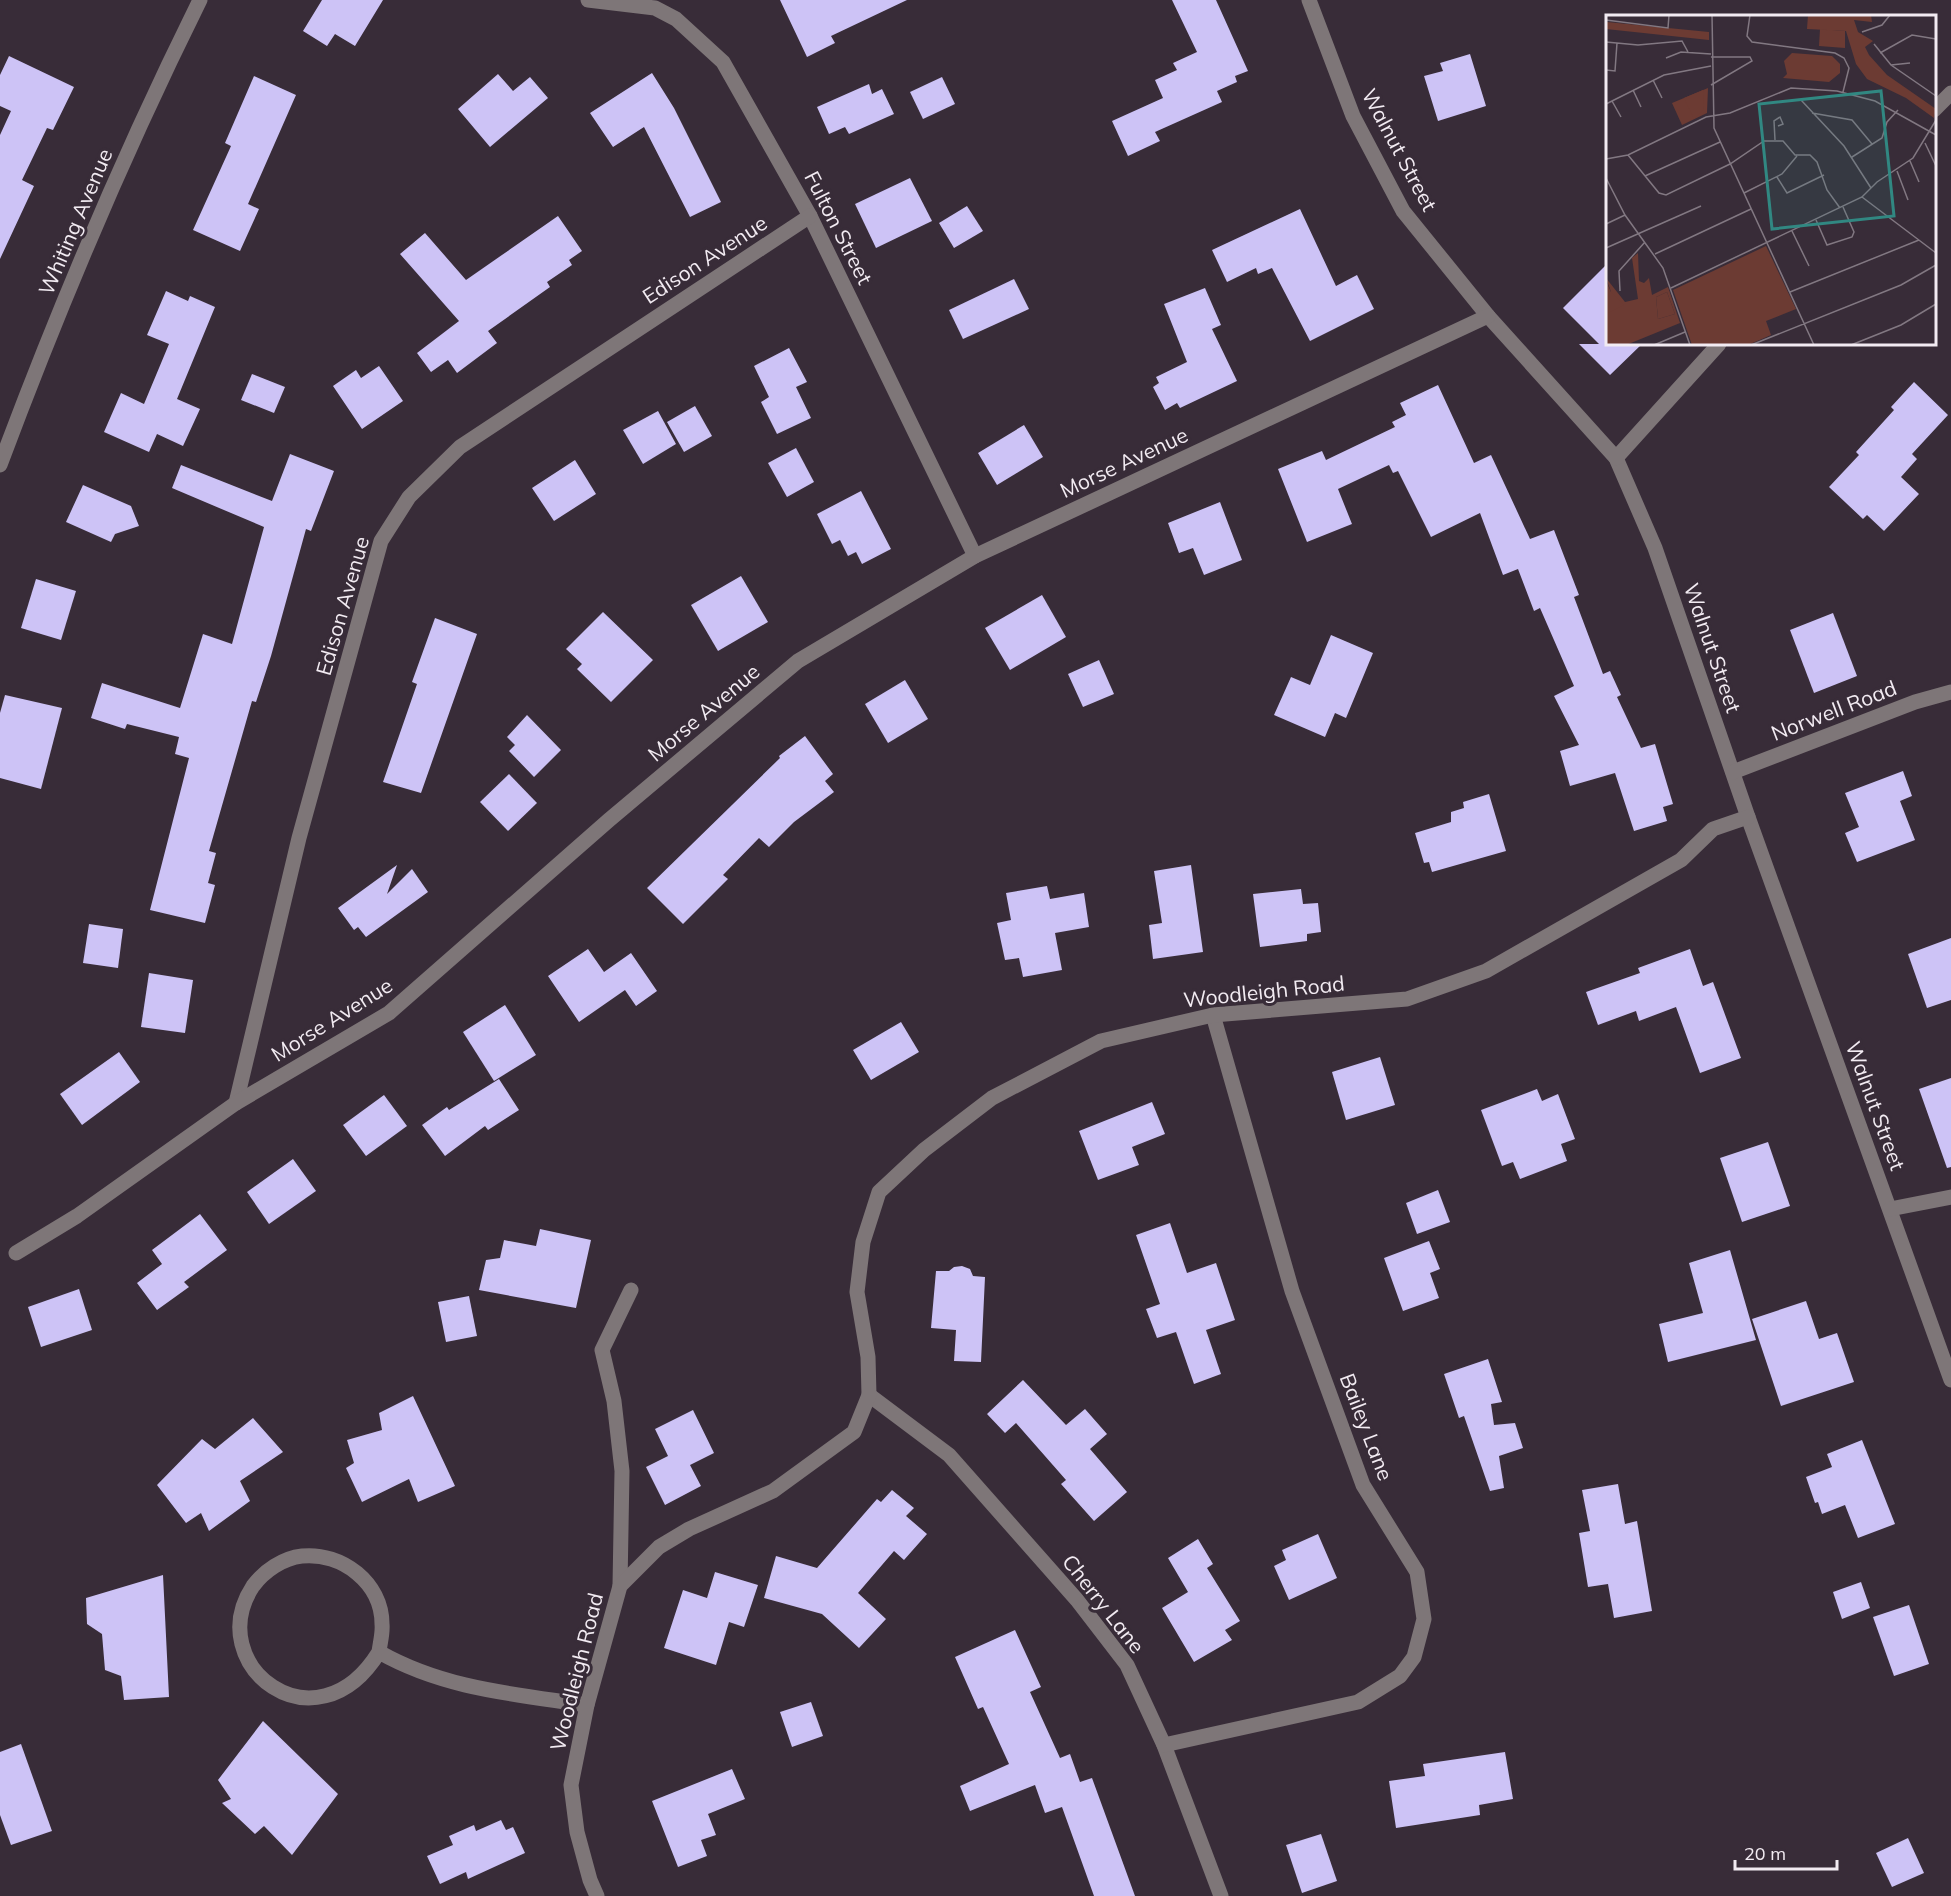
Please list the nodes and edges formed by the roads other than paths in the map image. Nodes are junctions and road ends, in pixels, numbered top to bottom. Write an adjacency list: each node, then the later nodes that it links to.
1 (200, 0): 10 (street, Whiting Avenue)
2 (588, 0): 6 (street, Fulton Street)
3 (1309, 0): 7 (street, Walnut Street)
4 (1951, 93): 5 (street)
5 (1936, 109)
6 (810, 216): 11 (street, Fulton Street); 16 (street, Edison Avenue)
7 (1488, 316): 9 (street, Walnut Street); 11 (street, Morse Avenue)
8 (1718, 345): 9 (street)
9 (1616, 458): 13 (street, Walnut Street)
10 (0, 465)
11 (975, 556): 16 (street, Morse Avenue)
12 (1951, 692): 13 (street, Norwell Road)
13 (1733, 772): 14 (street, Walnut Street)
14 (1748, 817): 15 (street, Woodleigh Road); 18 (street, Walnut Street)
15 (1213, 1015): 22 (street, Woodleigh Road); 26 (street, Bailey Lane)
16 (236, 1104): 19 (street, Morse Avenue)
17 (1951, 1197): 18 (street)
18 (1890, 1209): 21 (street, Walnut Street)
19 (16, 1253)
20 (631, 1290): 23 (street)
21 (1951, 1380)
22 (869, 1395): 23 (street, Woodleigh Road); 26 (street, Cherry Lane)
23 (620, 1586): 25 (street, Woodleigh Road)
24 (379, 1652): 24 (street); 25 (street)
25 (587, 1705): 27 (street, Woodleigh Road)
26 (1164, 1745): 28 (street, Cherry Lane)
27 (597, 1896)
28 (1221, 1896)

